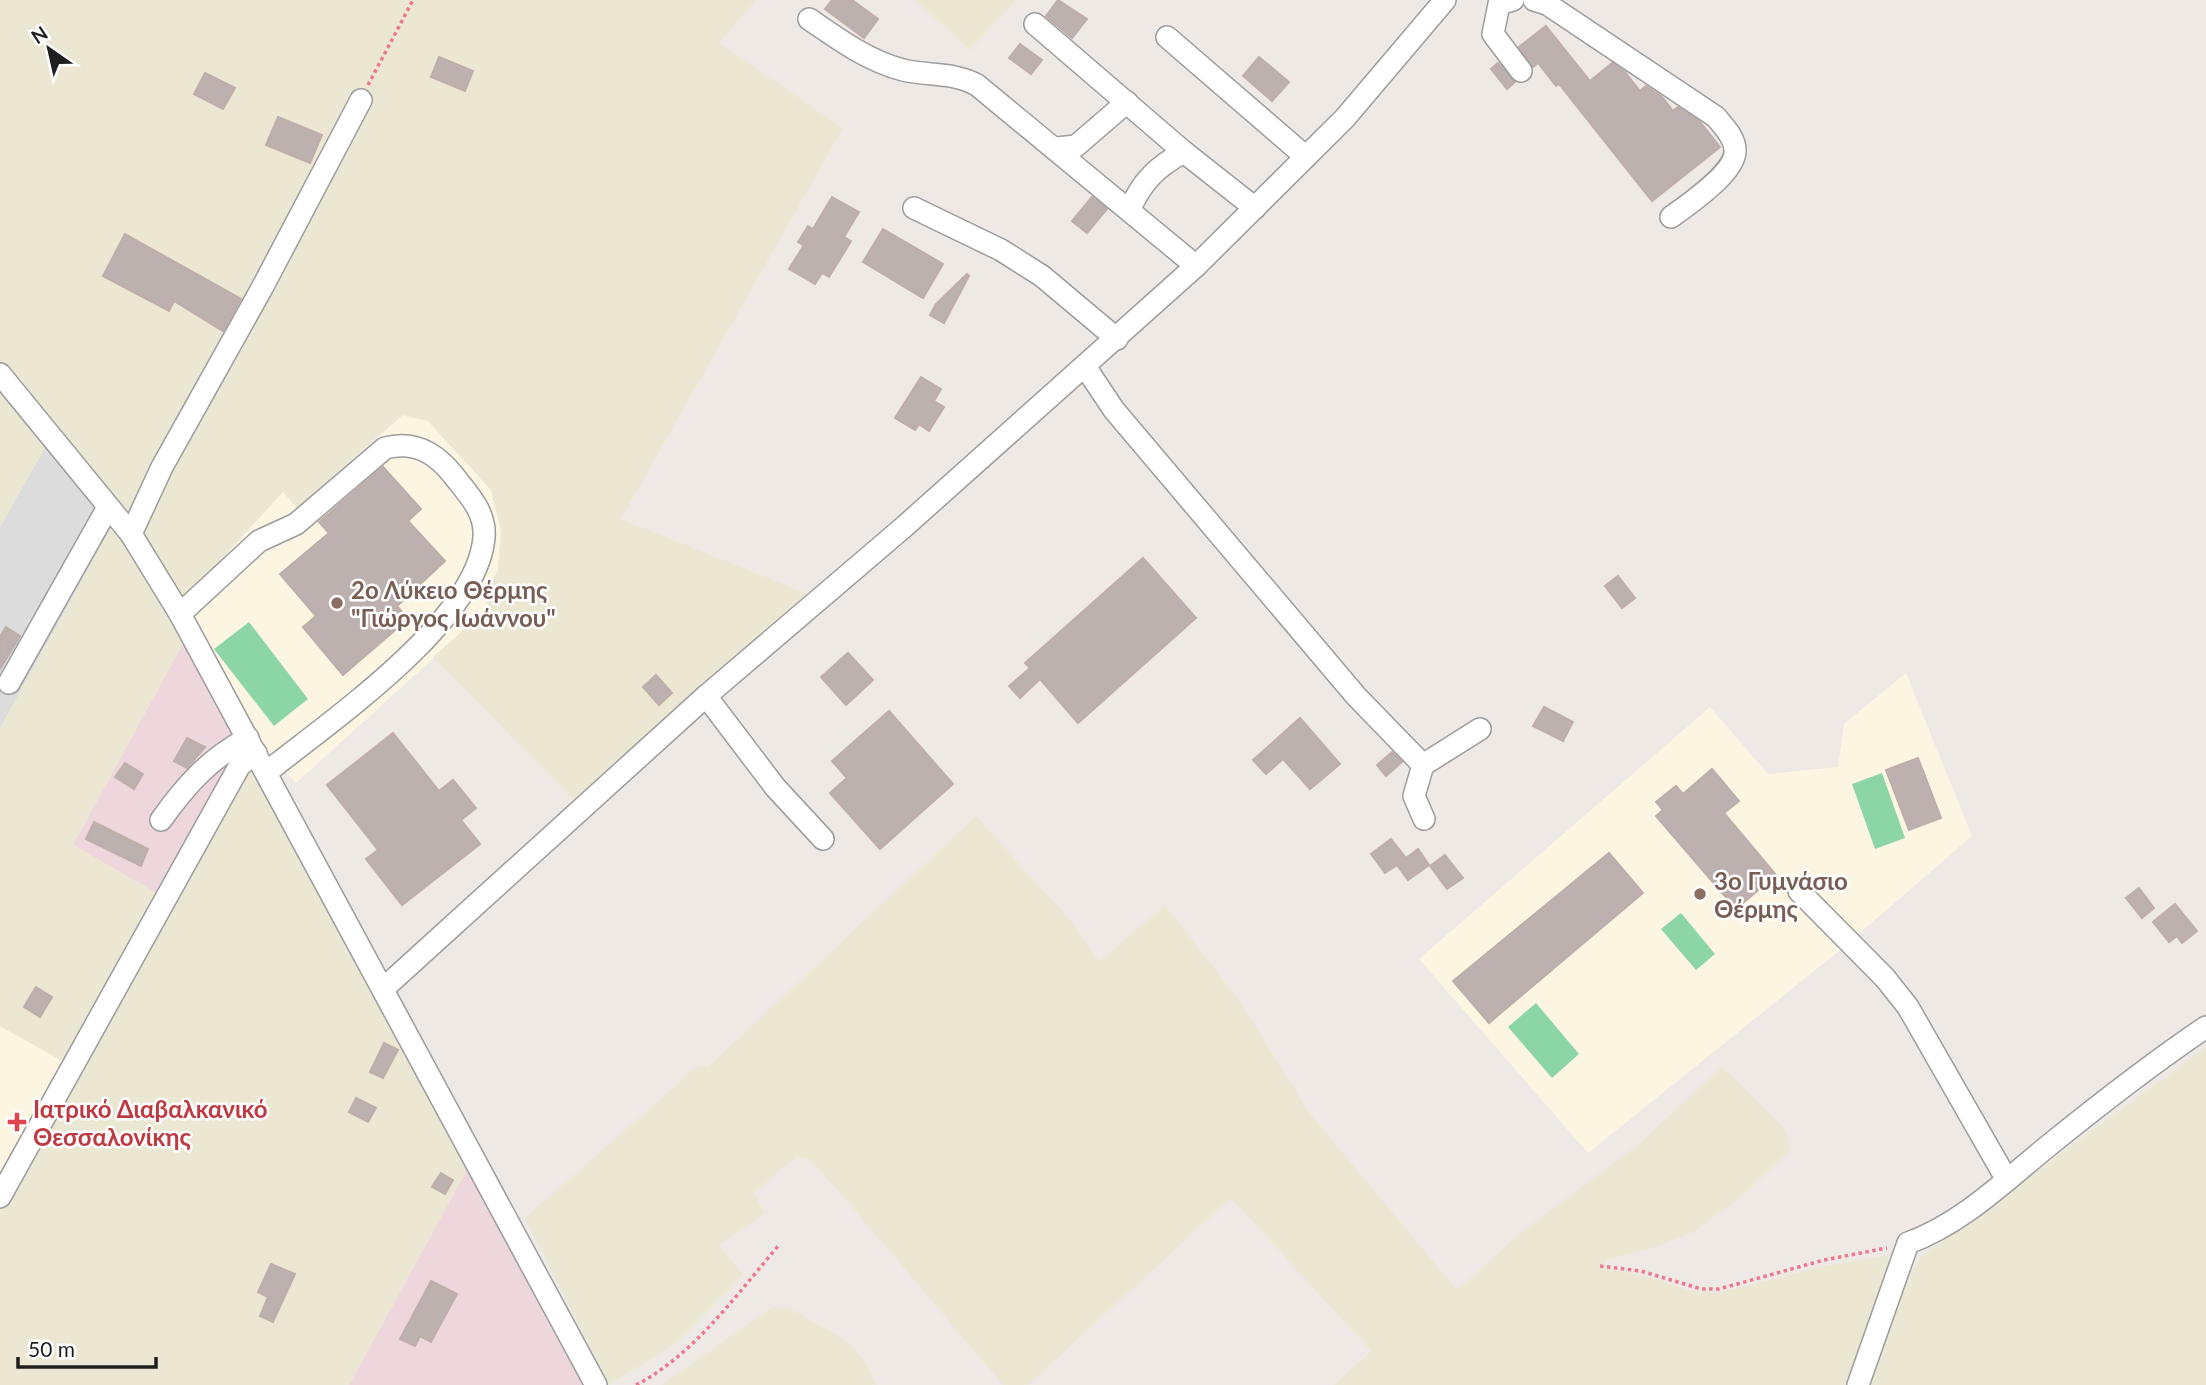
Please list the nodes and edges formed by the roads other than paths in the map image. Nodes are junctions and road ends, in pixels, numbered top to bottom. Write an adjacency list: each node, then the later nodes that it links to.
1 (1445, 0): 12 (street)
2 (1534, 0): 16 (street)
3 (1503, 1): 7 (street)
4 (809, 19): 10 (street)
5 (1035, 24): 9 (street)
6 (1167, 37): 12 (street)
7 (1521, 71)
8 (361, 100): 22 (street)
9 (1127, 102): 10 (street); 11 (street)
10 (1057, 148): 15 (street)
11 (1184, 152): 14 (street); 15 (street)
12 (1306, 157): 14 (street)
13 (914, 208): 18 (street)
14 (1255, 208): 17 (street)
15 (1130, 209): 17 (street)
16 (1671, 216)
17 (1196, 266): 18 (street)
18 (1116, 339): 19 (street)
19 (1086, 368): 25 (street); 28 (street)
20 (0, 374): 21 (street)
21 (107, 509): 22 (street); 24 (street)
22 (131, 534): 23 (street)
23 (180, 614): 27 (street); 29 (street)
24 (9, 683)
25 (706, 696): 32 (street); 34 (street)
26 (1480, 729): 28 (street)
27 (252, 746): 29 (street); 31 (street); 37 (street)
28 (1423, 765): 30 (street)
29 (267, 772): 34 (street)
30 (1424, 819)
31 (161, 821)
32 (823, 839)
33 (1799, 891): 36 (street)
34 (383, 989): 38 (street)
35 (2206, 1027): 36 (street)
36 (2007, 1180): 39 (street)
37 (0, 1197)
38 (596, 1385)
39 (1858, 1385)

